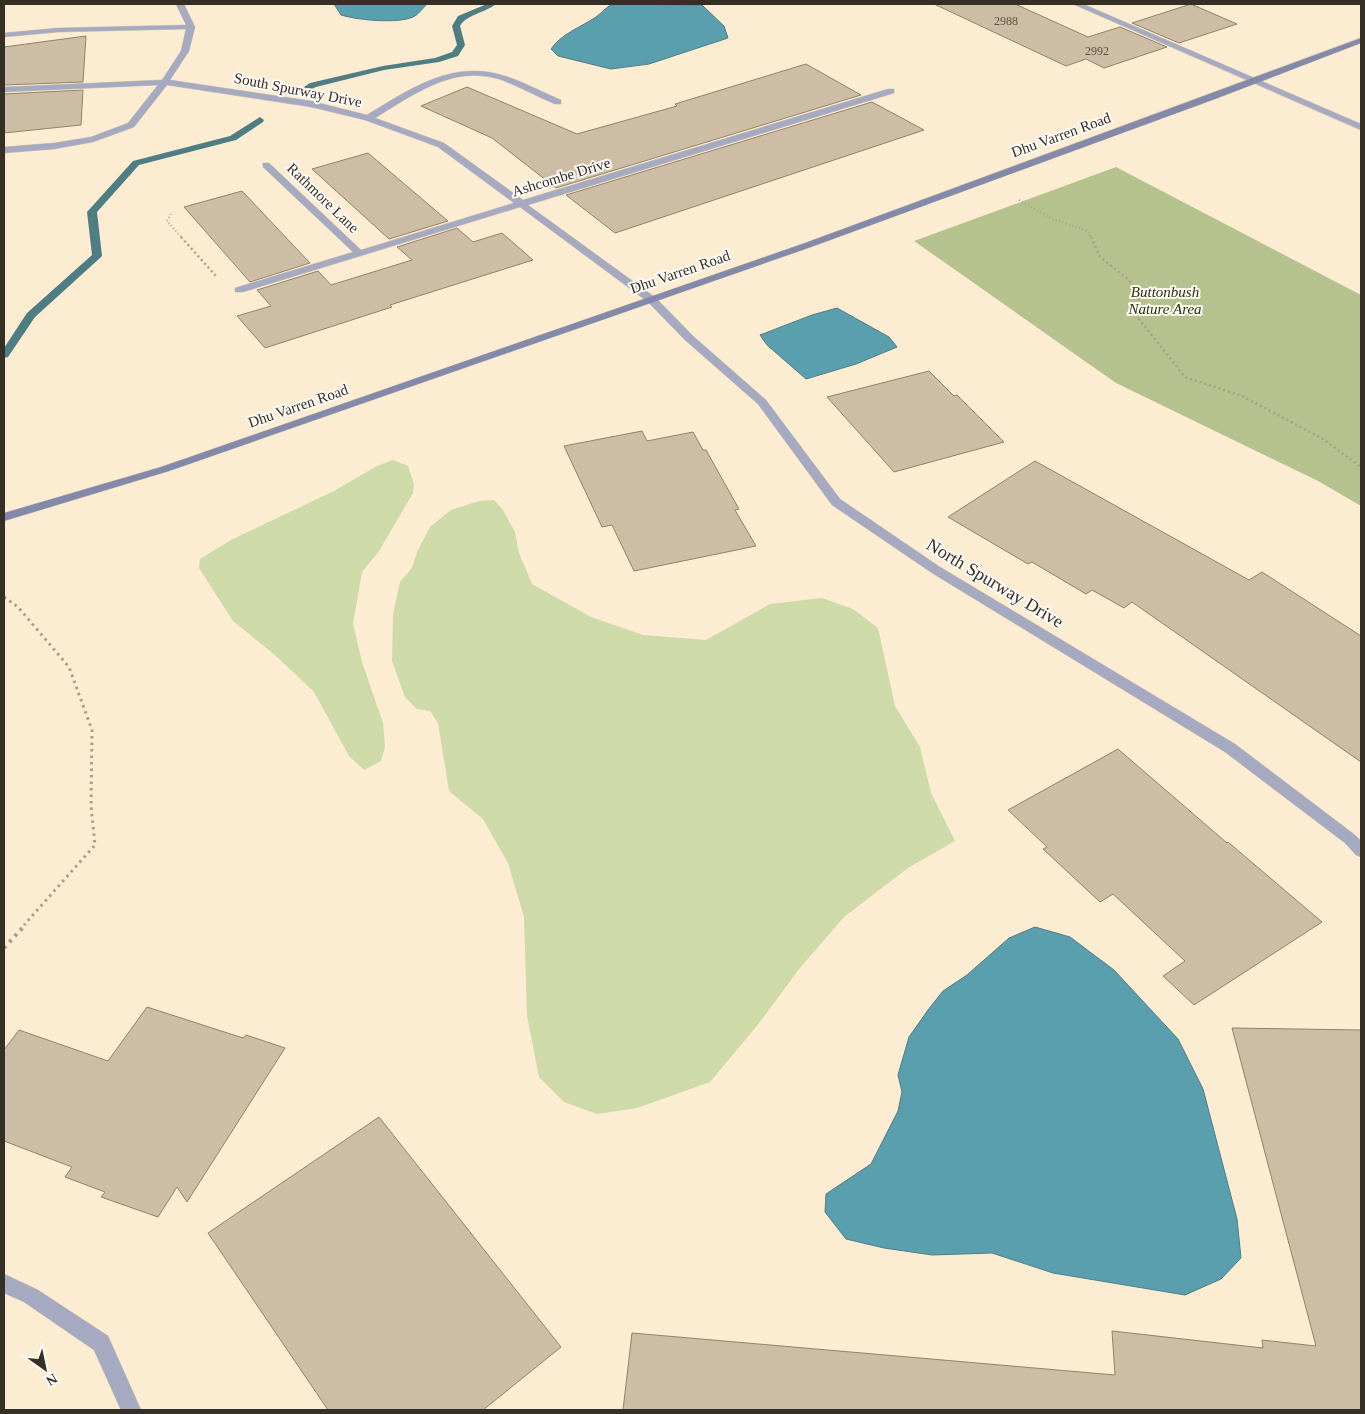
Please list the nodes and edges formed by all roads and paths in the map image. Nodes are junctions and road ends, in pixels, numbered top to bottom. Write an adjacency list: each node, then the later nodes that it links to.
1 (180, 4): 3 (street)
2 (1077, 4): 6 (street)
3 (191, 27): 4 (street); 7 (street)
4 (4, 35)
5 (1361, 40): 6 (main road, Dhu Varren Road)
6 (1256, 81): 12 (street); 21 (main road, Dhu Varren Road)
7 (165, 82): 8 (street, South Spurway Drive); 11 (street, South Spurway Drive); 13 (street)
8 (4, 89)
9 (891, 91): 16 (street, Ashcombe Drive)
10 (558, 102): 11 (street)
11 (368, 118): 16 (street, South Spurway Drive)
12 (1361, 127)
13 (4, 150)
14 (266, 165): 18 (street, Rathmore Lane)
15 (1019, 200): 22 (path)
16 (524, 204): 18 (street, Ashcombe Drive); 21 (street, South Spurway Drive)
17 (171, 214): 19 (path)
18 (359, 253): 20 (street, Ashcombe Drive)
19 (219, 279)
20 (239, 290)
21 (652, 300): 23 (main road, Dhu Varren Road); 25 (street, North Spurway Drive)
22 (1361, 467)
23 (4, 517)
24 (4, 598): 26 (path)
25 (1361, 850)
26 (4, 948)
27 (4, 1282): 28 (street)
28 (131, 1410)

